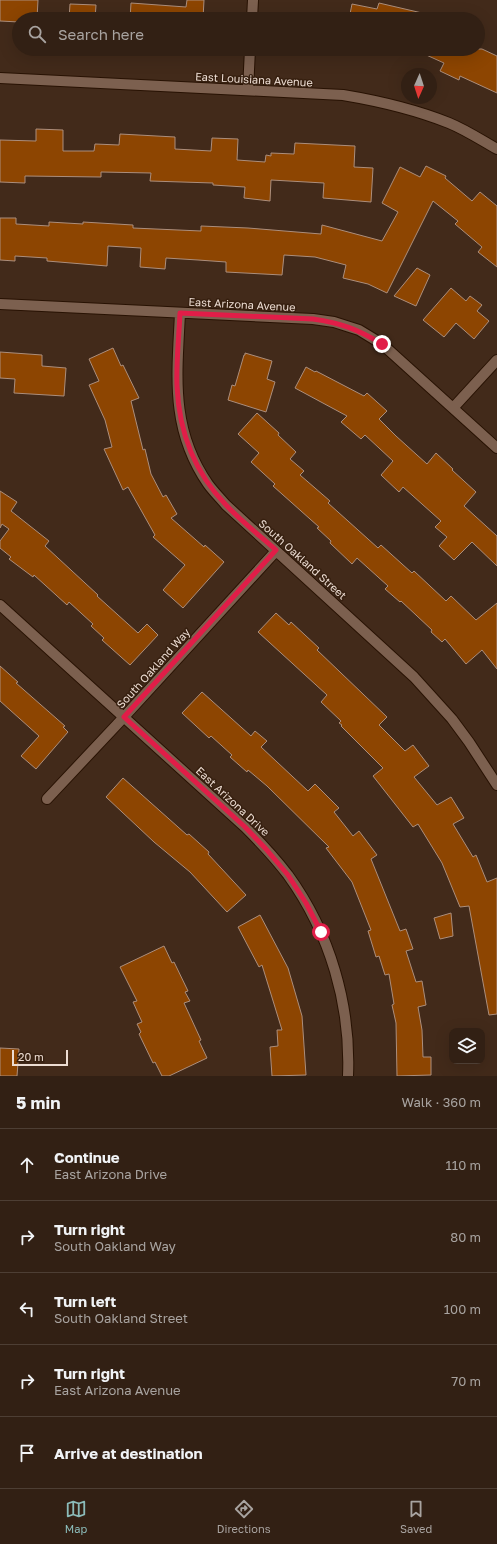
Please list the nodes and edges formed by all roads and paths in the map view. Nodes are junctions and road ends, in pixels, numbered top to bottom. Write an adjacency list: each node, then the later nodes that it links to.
1 (253, 0): 2 (street)
2 (252, 12)
3 (250, 56): 5 (street)
4 (0, 78): 5 (street, East Louisiana Avenue)
5 (248, 90): 6 (street, East Louisiana Avenue)
6 (497, 149)
7 (0, 304): 8 (street, East Arizona Avenue)
8 (180, 313): 10 (street, East Arizona Avenue); 12 (street, South Oakland Street)
9 (497, 360): 10 (street)
10 (453, 408): 11 (street, East Arizona Avenue)
11 (497, 448)
12 (276, 550): 14 (street, South Oakland Way); 15 (street, South Oakland Street)
13 (0, 605): 14 (street, East Arizona Drive)
14 (124, 717): 16 (street, South Oakland Way); 17 (street, East Arizona Drive)
15 (497, 785)
16 (47, 799)
17 (348, 1076)

